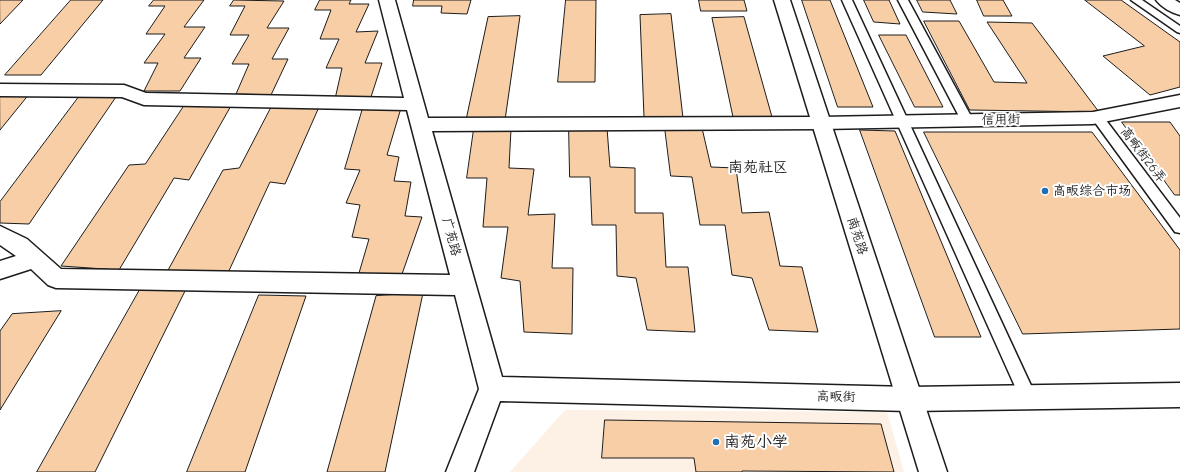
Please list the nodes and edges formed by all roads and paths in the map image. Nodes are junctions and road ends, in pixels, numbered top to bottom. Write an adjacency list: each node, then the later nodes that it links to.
1 (387, 0): 11 (street, 广苑路)
2 (782, 0): 15 (street, 南苑路)
3 (847, 0): 14 (lane)
4 (903, 0): 13 (lane)
5 (1136, 0): 8 (lane)
6 (1164, 0): 7 (street)
7 (1180, 10)
8 (1180, 30)
9 (0, 90): 11 (street)
10 (1180, 101): 12 (street, 信用街)
11 (415, 104): 16 (street, 广苑路)
12 (1098, 118): 13 (street, 信用街); 17 (lane, 高畈街26弄)
13 (967, 120): 14 (street, 信用街)
14 (903, 122): 15 (street, 信用街); 24 (lane)
15 (821, 123): 16 (street, 信用街); 25 (street, 南苑路)
16 (420, 125): 21 (street, 广苑路)
17 (1180, 228)
18 (0, 235): 19 (street)
19 (34, 259): 20 (street); 21 (street)
20 (0, 270)
21 (464, 285): 22 (street, 广苑路)
22 (492, 389): 25 (street, 高畈街); 26 (street)
23 (1180, 395): 24 (street, 高畈街)
24 (1028, 397): 25 (street, 高畈街)
25 (909, 399): 27 (street, 南苑路)
26 (460, 472)
27 (933, 472)

